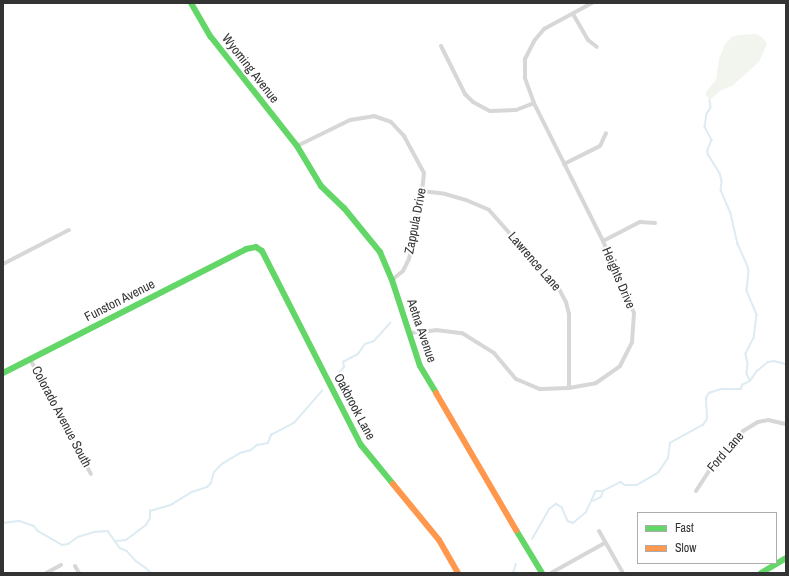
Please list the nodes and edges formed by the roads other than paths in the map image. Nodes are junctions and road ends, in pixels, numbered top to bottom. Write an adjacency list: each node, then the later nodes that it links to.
1 (191, 3): 8 (street, Wyoming Avenue)
2 (592, 3): 3 (street, Heights Drive)
3 (573, 14): 5 (street); 6 (street, Heights Drive)
4 (441, 46): 6 (street)
5 (597, 48)
6 (534, 103): 9 (street, Heights Drive)
7 (606, 133): 9 (street)
8 (297, 146): 10 (street, Zappula Drive); 16 (street, Aetna Avenue)
9 (564, 164): 13 (street, Heights Drive)
10 (422, 192): 16 (street, Zappula Drive); 20 (street, Lawrence Lane)
11 (655, 223): 13 (street)
12 (69, 230): 15 (street)
13 (603, 241): 20 (street, Heights Drive)
14 (246, 249): 18 (street, Funston Avenue); 33 (street, Oakbrook Lane)
15 (3, 264)
16 (392, 280): 17 (street, Aetna Avenue)
17 (409, 333): 20 (street, Heights Drive); 34 (street, Aetna Avenue)
18 (30, 359): 19 (street, Funston Avenue); 22 (street, Colorado Avenue South)
19 (3, 373)
20 (569, 388)
21 (786, 424): 23 (street, Ford Lane)
22 (92, 474)
23 (696, 490)
24 (599, 531): 25 (street)
25 (606, 543): 35 (street); 36 (street)
26 (786, 558): 27 (street)
27 (777, 563)
28 (776, 564): 37 (street)
29 (61, 565): 31 (street)
30 (75, 566): 32 (street)
31 (46, 573)
32 (79, 573)
33 (458, 573)
34 (542, 573)
35 (551, 573)
36 (623, 573)
37 (761, 573)

